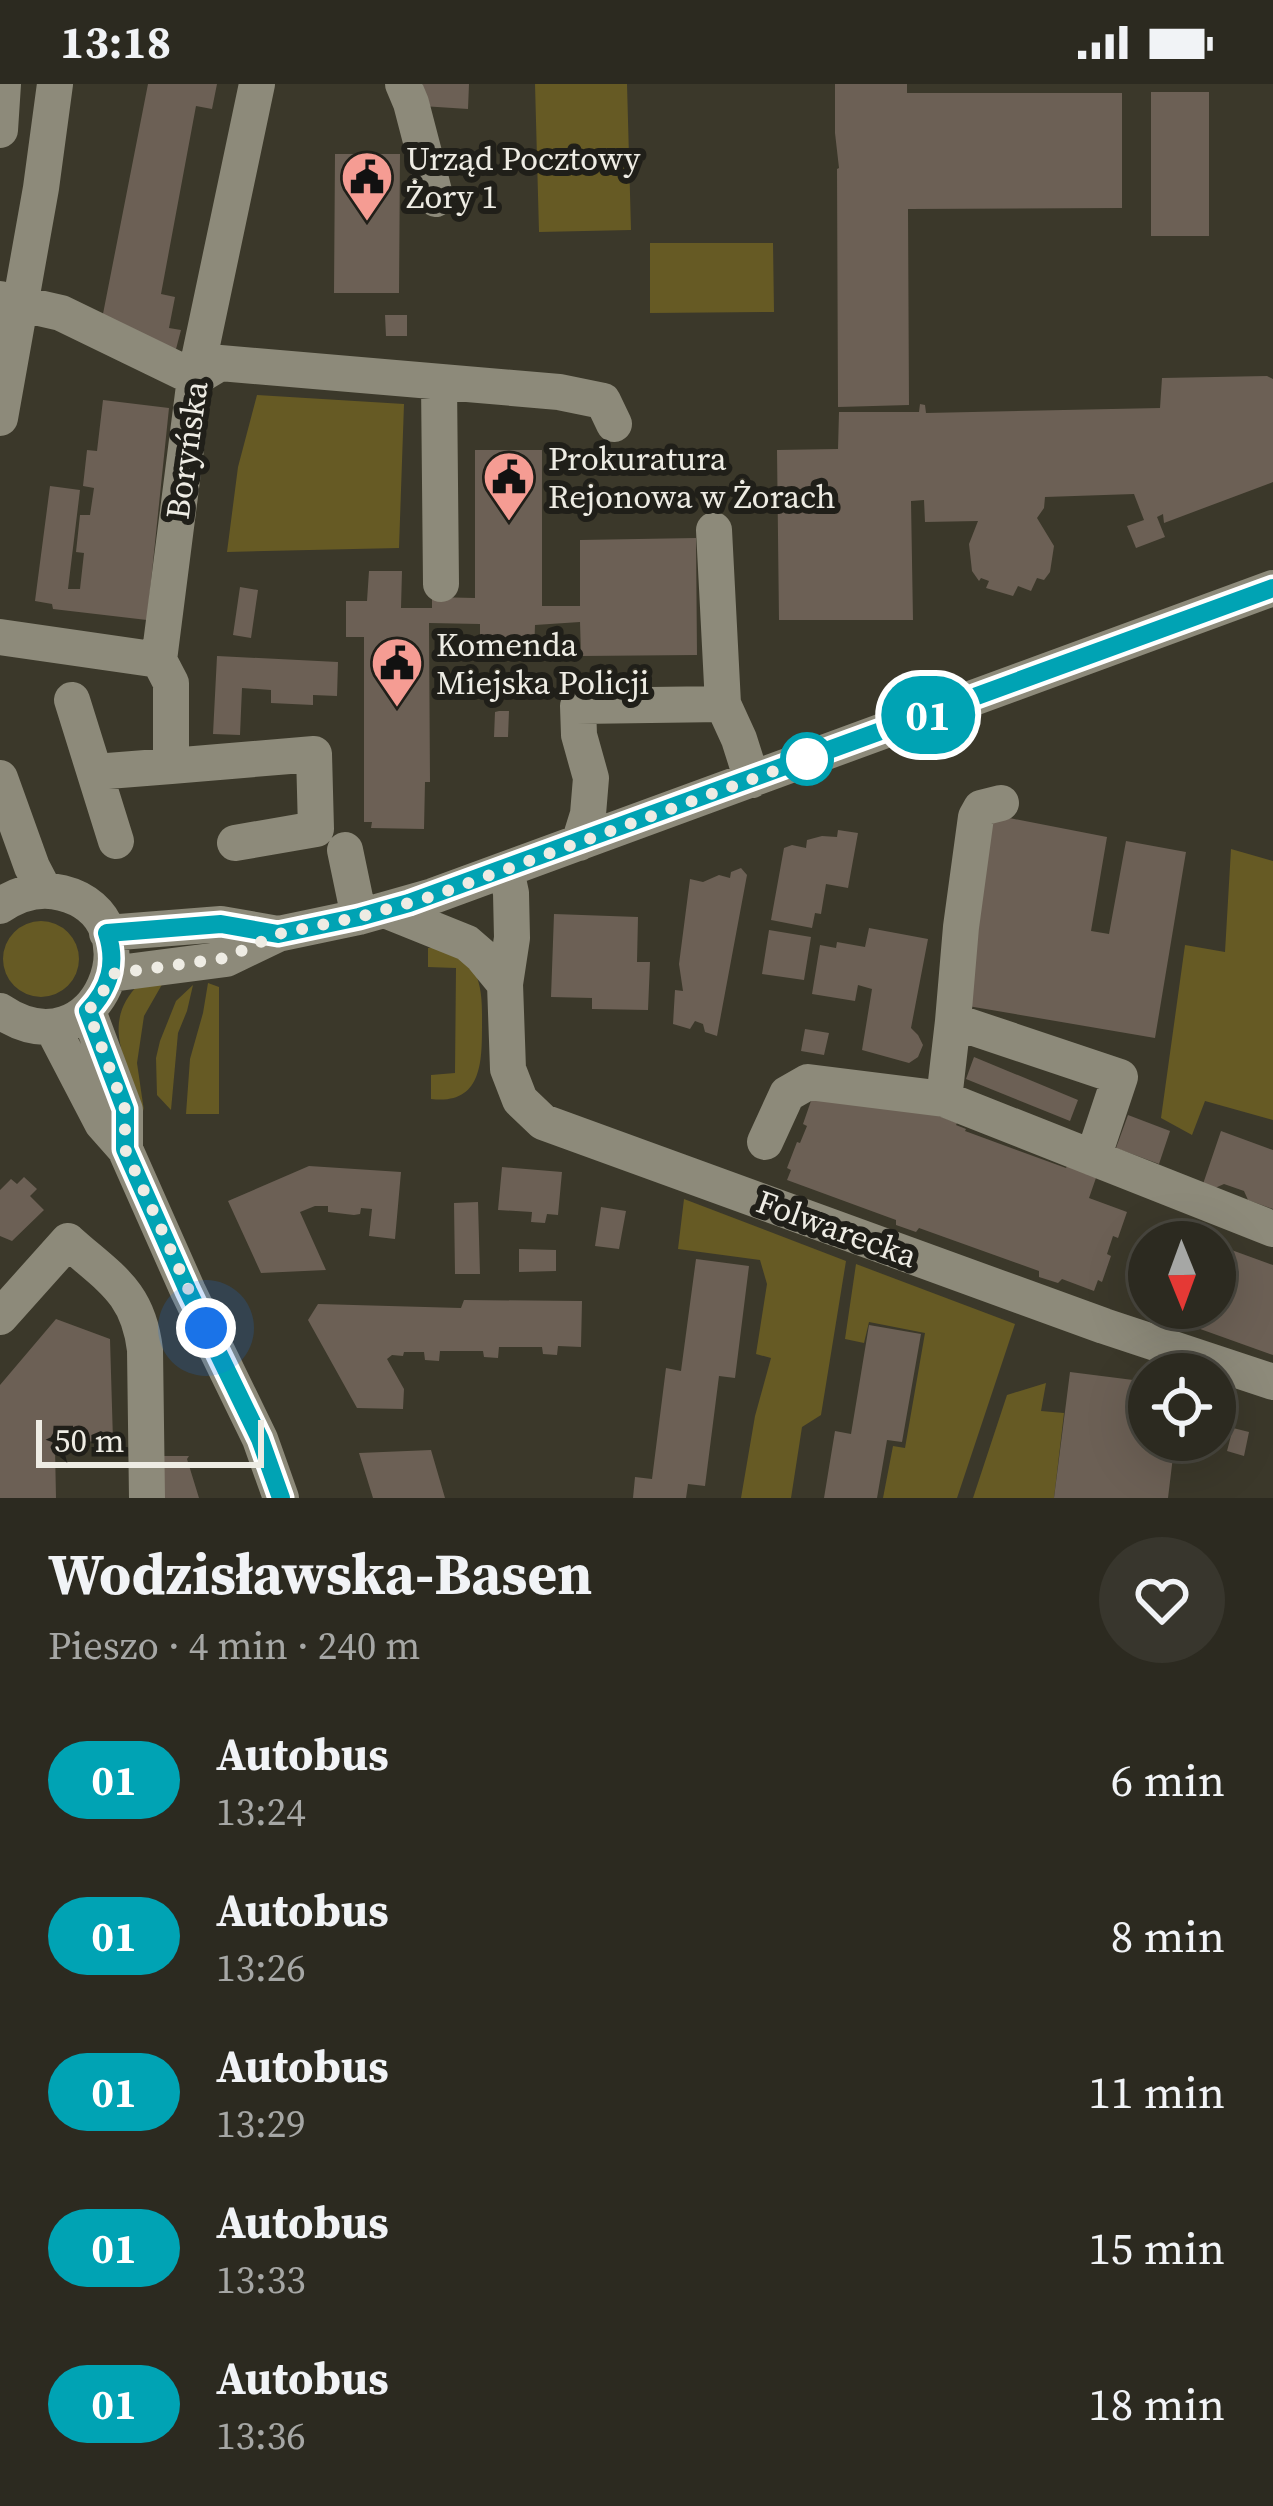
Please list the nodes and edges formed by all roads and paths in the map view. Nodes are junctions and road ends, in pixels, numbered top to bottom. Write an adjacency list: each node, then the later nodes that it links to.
1 (3, 84): 5 (street)
2 (55, 84): 7 (street)
3 (256, 84): 8 (street, Boryńska)
4 (403, 84): 6 (street)
5 (0, 130)
6 (436, 199)
7 (11, 301): 8 (street); 10 (street)
8 (195, 378): 9 (street); 16 (street, Boryńska)
9 (439, 382): 11 (street); 13 (street)
10 (0, 418)
11 (614, 424)
12 (714, 530): 18 (street)
13 (441, 584)
14 (1273, 588): 22 (street)
15 (0, 637): 16 (street)
16 (159, 659): 19 (street, Boryńska)
17 (73, 700): 20 (street)
18 (723, 704): 22 (street); 26 (street)
19 (171, 766): 20 (street); 25 (street)
20 (95, 772): 24 (street)
21 (0, 778): 29 (street)
22 (752, 780): 26 (street)
23 (1001, 802): 38 (street)
24 (116, 841)
25 (235, 843)
26 (579, 843): 28 (street)
27 (345, 850): 31 (street)
28 (506, 870): 31 (street); 35 (street, Folwarecka)
29 (44, 890): 30 (street); 32 (street)
30 (0, 903)
31 (372, 914): 33 (street); 35 (street)
32 (107, 933): 33 (street); 34 (street)
33 (278, 934): 34 (street)
34 (111, 974): 37 (street)
35 (505, 984): 46 (street, Folwarecka)
36 (0, 1011): 39 (street)
37 (88, 1011): 39 (street); 42 (street)
38 (952, 1021): 40 (street); 43 (street)
39 (52, 1027): 42 (street)
40 (944, 1099): 41 (street); 43 (street)
41 (765, 1142)
42 (125, 1149): 48 (street)
43 (1093, 1158): 44 (street)
44 (1273, 1229)
45 (0, 1317): 47 (street)
46 (1273, 1382)
47 (147, 1498)
48 (280, 1498)

